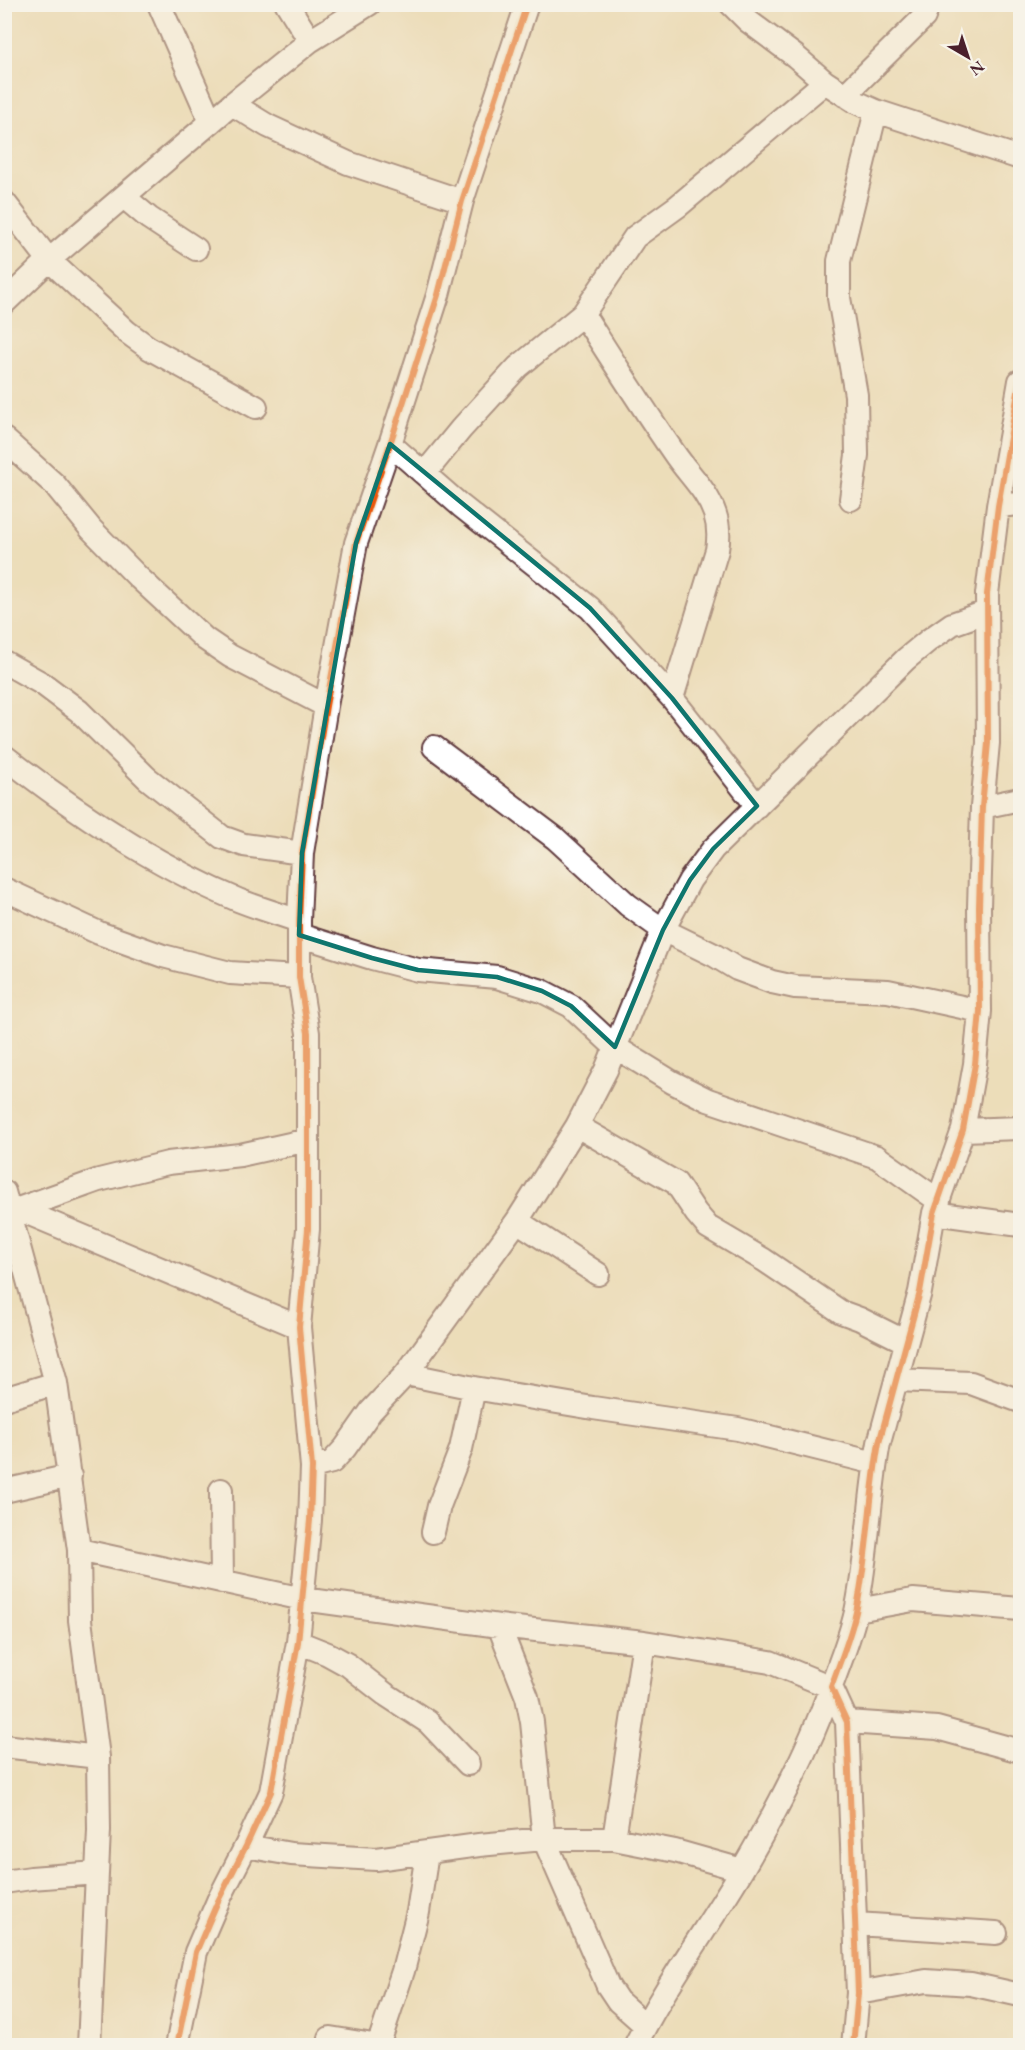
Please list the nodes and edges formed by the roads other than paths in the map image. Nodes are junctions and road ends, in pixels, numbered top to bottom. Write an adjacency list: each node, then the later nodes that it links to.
1 (159, 4): 12 (street)
2 (287, 4): 7 (street)
3 (369, 4): 7 (street)
4 (527, 4): 15 (street)
5 (731, 4): 8 (street)
6 (925, 4): 9 (street)
7 (310, 41): 10 (street)
8 (825, 82): 9 (street); 20 (street)
9 (845, 95): 11 (street)
10 (232, 104): 12 (street); 15 (street)
11 (876, 111): 13 (street); 26 (street)
12 (211, 122): 14 (street)
13 (1020, 158)
14 (124, 197): 17 (street); 18 (street)
15 (462, 201): 24 (street)
16 (4, 202): 18 (street)
17 (196, 249)
18 (49, 260): 19 (street); 22 (street)
19 (4, 303)
20 (583, 314): 25 (street); 30 (street)
21 (1020, 381): 27 (street)
22 (255, 407)
23 (4, 439): 31 (street)
24 (390, 444): 25 (street); 31 (street)
25 (425, 473): 30 (street)
26 (851, 499)
27 (1009, 505): 28 (street)
28 (986, 612): 35 (street); 36 (street)
29 (4, 662): 37 (street)
30 (672, 698): 35 (street)
31 (326, 706): 37 (street)
32 (434, 747): 40 (street)
33 (4, 756): 39 (street)
34 (1020, 799): 36 (street)
35 (758, 806): 40 (street)
36 (982, 807): 42 (street)
37 (302, 853): 39 (street)
38 (4, 889): 41 (street)
39 (299, 928): 41 (street); 43 (street)
40 (663, 930): 42 (street); 43 (street)
41 (299, 977): 47 (street)
42 (980, 1011): 46 (street)
43 (615, 1047): 44 (street); 49 (street)
44 (578, 1126): 50 (street); 54 (street)
45 (1020, 1128): 46 (street)
46 (963, 1130): 49 (street)
47 (308, 1140): 48 (street); 53 (street)
48 (10, 1207): 53 (street); 57 (street)
49 (937, 1207): 51 (street); 54 (street)
50 (517, 1221): 52 (street); 55 (street)
51 (1020, 1225)
52 (598, 1274)
53 (299, 1327): 62 (street)
54 (906, 1342): 56 (street)
55 (406, 1374): 58 (street); 62 (street)
56 (896, 1380): 60 (street); 61 (street)
57 (56, 1383): 59 (street); 63 (street)
58 (474, 1388): 61 (street); 66 (street)
59 (4, 1399)
60 (1020, 1401)
61 (875, 1463): 71 (street)
62 (312, 1467): 69 (street)
63 (70, 1476): 65 (street); 67 (street)
64 (220, 1490): 68 (street)
65 (4, 1491)
66 (433, 1532)
67 (79, 1550): 68 (street); 79 (street)
68 (222, 1582): 69 (street)
69 (303, 1599): 72 (street); 73 (street)
70 (1020, 1609): 71 (street)
71 (857, 1610): 75 (street)
72 (499, 1626): 74 (street); 81 (street)
73 (298, 1642): 80 (street); 83 (street)
74 (644, 1642): 75 (street); 82 (street)
75 (831, 1687): 76 (street); 85 (street)
76 (847, 1722): 78 (street); 88 (street)
77 (4, 1746): 79 (street)
78 (1020, 1751)
79 (98, 1757): 86 (street)
80 (468, 1764)
81 (544, 1839): 82 (street); 84 (street); 92 (street)
82 (614, 1839): 85 (street)
83 (246, 1846): 84 (street); 96 (street)
84 (427, 1853): 94 (street)
85 (742, 1869): 92 (street)
86 (97, 1873): 87 (street); 95 (street)
87 (4, 1882)
88 (856, 1924): 89 (street); 90 (street)
89 (996, 1933)
90 (858, 1993): 91 (street); 98 (street)
91 (1020, 1995)
92 (645, 2025): 97 (street)
93 (330, 2038): 94 (street)
94 (379, 2045)
95 (89, 2046)
96 (177, 2046)
97 (635, 2046)
98 (852, 2046)

